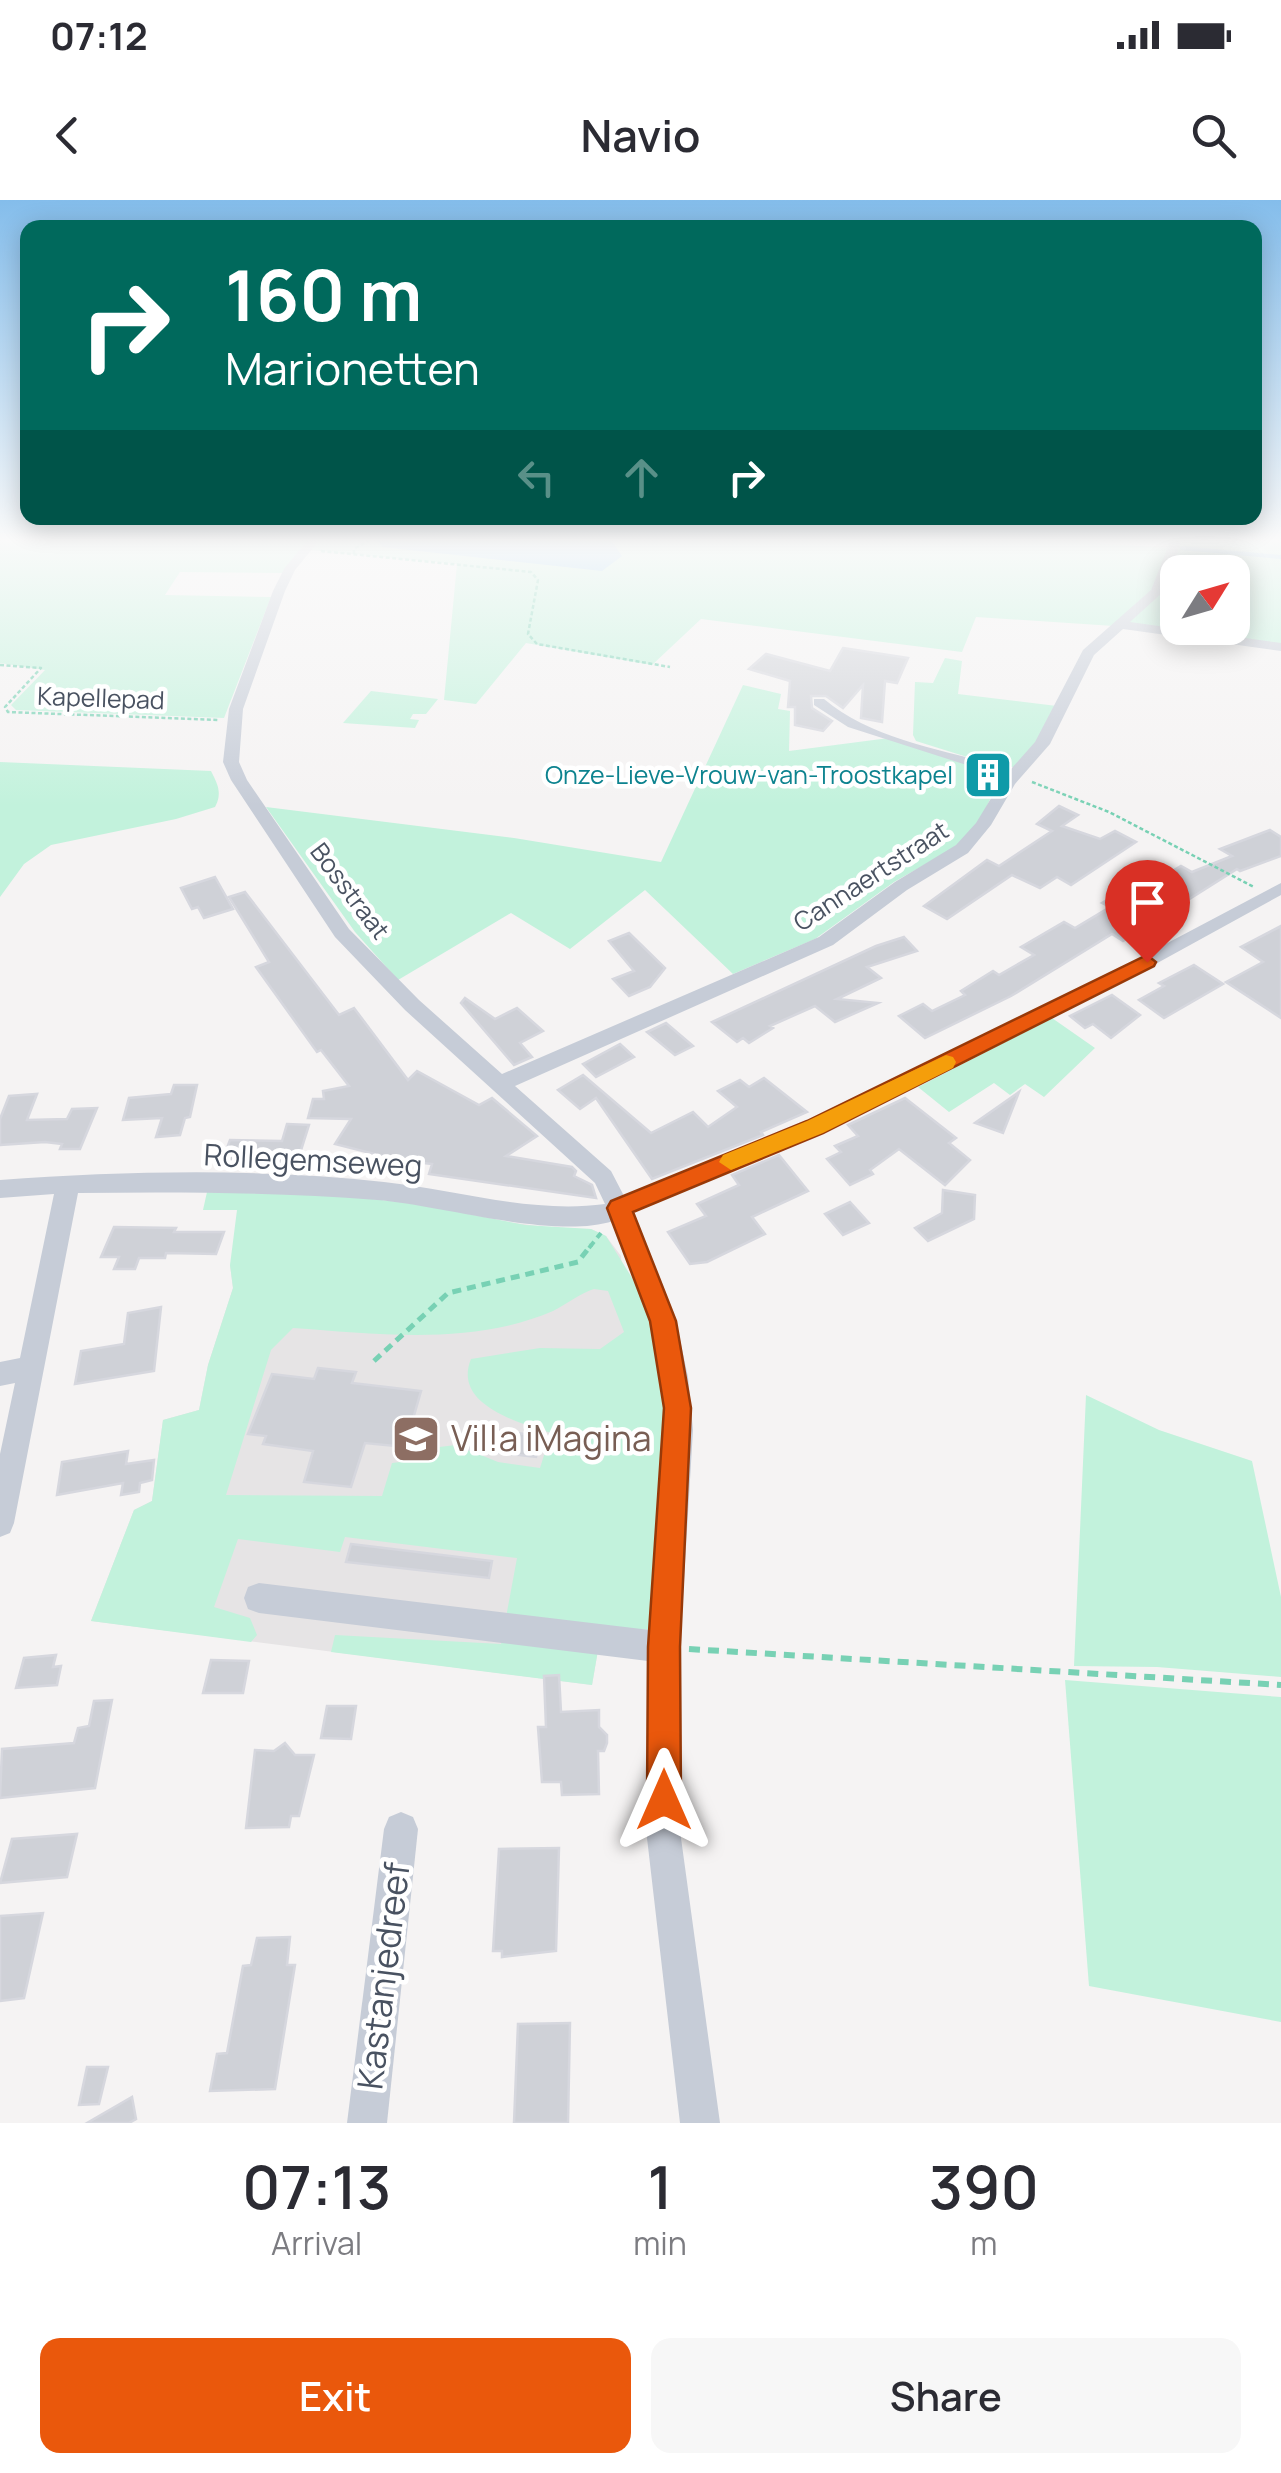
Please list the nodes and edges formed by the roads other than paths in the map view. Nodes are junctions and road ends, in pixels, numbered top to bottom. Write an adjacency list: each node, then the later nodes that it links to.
1 (266, 627): 8 (street, Bosstraat)
2 (1119, 627): 6 (street, Cannaertstraat)
3 (1134, 627): 4 (street)
4 (1281, 647)
5 (819, 702): 6 (street)
6 (1014, 775): 8 (street, Cannaertstraat)
7 (1274, 891): 11 (street)
8 (500, 1084): 11 (street, Bosstraat)
9 (68, 1184): 10 (street, Rollegemseweg); 11 (street, Rollegemseweg); 12 (street)
10 (0, 1189)
11 (612, 1211): 16 (street, Bosstraat)
12 (31, 1368): 13 (street); 14 (street)
13 (0, 1374)
14 (0, 1523)
15 (259, 1598): 16 (street)
16 (664, 1647): 19 (street, Bosstraat)
17 (402, 1829): 18 (street, Kastanjedreef)
18 (368, 2123)
19 (700, 2123)

